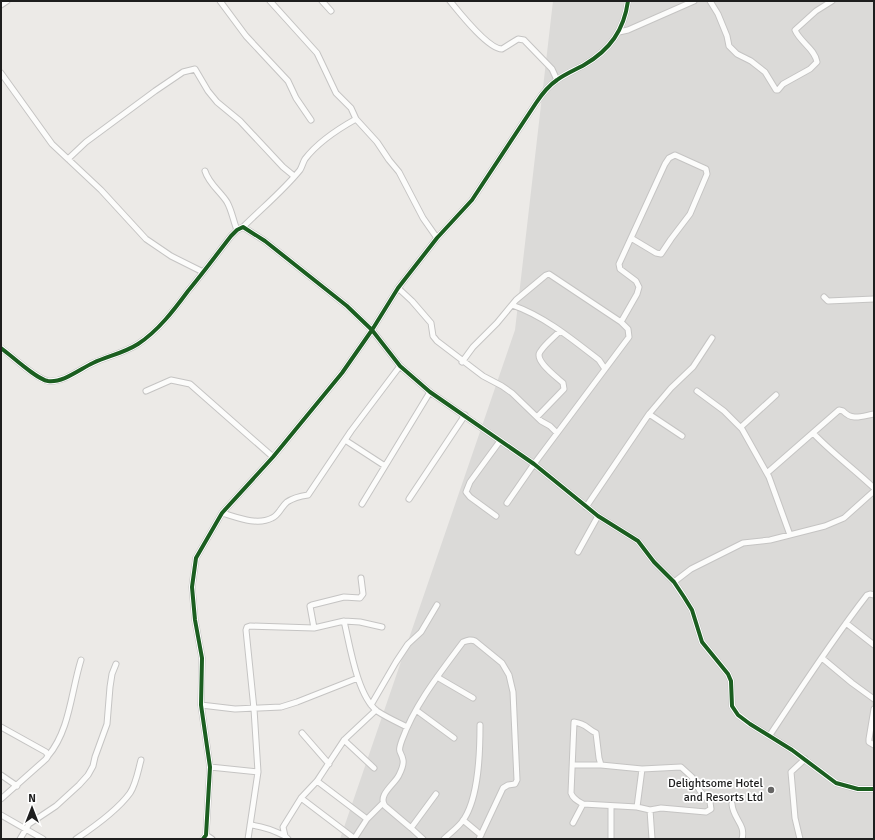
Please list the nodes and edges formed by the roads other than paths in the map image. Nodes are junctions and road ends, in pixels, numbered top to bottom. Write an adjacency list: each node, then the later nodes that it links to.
1 (7, 1): 10 (street)
2 (220, 1): 15 (street)
3 (270, 1): 16 (street)
4 (322, 1): 11 (street)
5 (450, 1): 14 (street)
6 (628, 1): 12 (street)
7 (694, 1): 12 (street)
8 (710, 1): 9 (street)
9 (832, 1)
10 (1, 5)
11 (331, 12)
12 (619, 32): 14 (street)
13 (1, 73): 17 (street)
14 (557, 80): 22 (street)
15 (311, 120)
16 (356, 120): 19 (street); 22 (street)
17 (68, 159): 19 (street); 24 (street)
18 (205, 171): 21 (street)
19 (294, 176): 20 (street)
20 (243, 227): 21 (street); 30 (street)
21 (237, 230): 24 (street)
22 (437, 238): 25 (street)
23 (631, 238): 23 (street); 29 (street)
24 (203, 272): 33 (street)
25 (398, 288): 30 (street); 34 (street)
26 (824, 297): 27 (street)
27 (874, 299)
28 (512, 304): 29 (street); 31 (street); 34 (street)
29 (621, 322): 36 (street)
30 (372, 330): 35 (street); 51 (street)
31 (560, 331): 36 (street); 44 (street)
32 (712, 338): 41 (street)
33 (1, 348)
34 (462, 362): 44 (street)
35 (400, 366): 39 (street); 49 (street)
36 (605, 370): 46 (street)
37 (146, 391): 51 (street)
38 (697, 391): 45 (street)
39 (430, 392): 43 (street); 53 (street)
40 (776, 395): 45 (street)
41 (649, 414): 48 (street); 59 (street)
42 (874, 414): 47 (street)
43 (465, 416): 50 (street); 56 (street)
44 (537, 417): 46 (street)
45 (741, 427): 54 (street)
46 (557, 433): 52 (street)
47 (813, 433): 54 (street); 55 (street)
48 (682, 436)
49 (345, 440): 53 (street); 60 (street)
50 (500, 441): 52 (street); 61 (street)
51 (273, 457): 60 (street)
52 (534, 464): 57 (street); 59 (street)
53 (385, 466): 58 (street)
54 (767, 473): 63 (street)
55 (874, 489): 63 (street)
56 (409, 499)
57 (507, 503)
58 (362, 504)
59 (586, 507): 62 (street)
60 (222, 513): 81 (street)
61 (496, 516)
62 (598, 516): 64 (street); 66 (street)
63 (790, 535): 66 (street)
64 (578, 552)
65 (361, 578): 72 (street)
66 (674, 582): 91 (street)
67 (874, 595): 70 (street)
68 (437, 605): 82 (street)
69 (344, 622): 71 (street); 72 (street); 78 (street)
70 (846, 623): 73 (street); 74 (street)
71 (382, 627)
72 (314, 628): 84 (street)
73 (874, 646)
74 (822, 658): 80 (street); 91 (street)
75 (81, 660): 95 (street)
76 (116, 664): 124 (street)
77 (437, 677): 79 (street); 86 (street); 126 (street)
78 (358, 678): 82 (street); 84 (street)
79 (473, 698)
80 (874, 699)
81 (201, 705): 84 (street); 101 (street)
82 (371, 705): 85 (street)
83 (874, 708): 94 (street)
84 (254, 709): 104 (street)
85 (376, 710): 89 (street); 93 (street)
86 (416, 710): 89 (street); 92 (street)
87 (480, 725): 120 (street)
88 (1, 727): 95 (street)
89 (407, 727): 112 (street)
90 (302, 733): 98 (street)
91 (770, 736): 96 (street)
92 (454, 738)
93 (344, 740): 98 (street); 102 (street)
94 (874, 745)
95 (48, 756): 107 (street)
96 (804, 759): 108 (street); 139 (street)
97 (141, 760): 130 (street)
98 (329, 764): 106 (street)
99 (573, 764): 100 (street); 100 (street); 113 (street)
100 (601, 765): 103 (street)
101 (210, 767): 104 (street); 125 (street)
102 (374, 768)
103 (642, 769): 116 (street); 117 (street)
104 (258, 772): 122 (street)
105 (1, 775): 107 (street)
106 (317, 781): 110 (street); 119 (street)
107 (17, 786): 111 (street)
108 (874, 789)
109 (436, 794): 123 (street)
110 (301, 798): 127 (street); 133 (street)
111 (1, 799)
112 (382, 803): 119 (street); 123 (street)
113 (583, 804): 115 (street); 121 (street)
114 (732, 804): 138 (street)
115 (611, 806): 116 (street); 136 (street)
116 (637, 808): 117 (street)
117 (650, 810): 137 (street)
118 (1, 815): 124 (street)
119 (367, 819): 133 (street)
120 (463, 820): 126 (street); 135 (street)
121 (573, 823)
122 (250, 825): 127 (street); 132 (street)
123 (411, 828): 134 (street)
124 (25, 830): 128 (street); 129 (street)
125 (205, 837): 131 (street)
126 (480, 837)
127 (286, 838)
128 (20, 839)
129 (43, 839)
130 (76, 839)
131 (212, 839)
132 (248, 839)
133 (354, 839)
134 (422, 839)
135 (444, 839)
136 (611, 839)
137 (652, 839)
138 (742, 839)
139 (800, 839)

